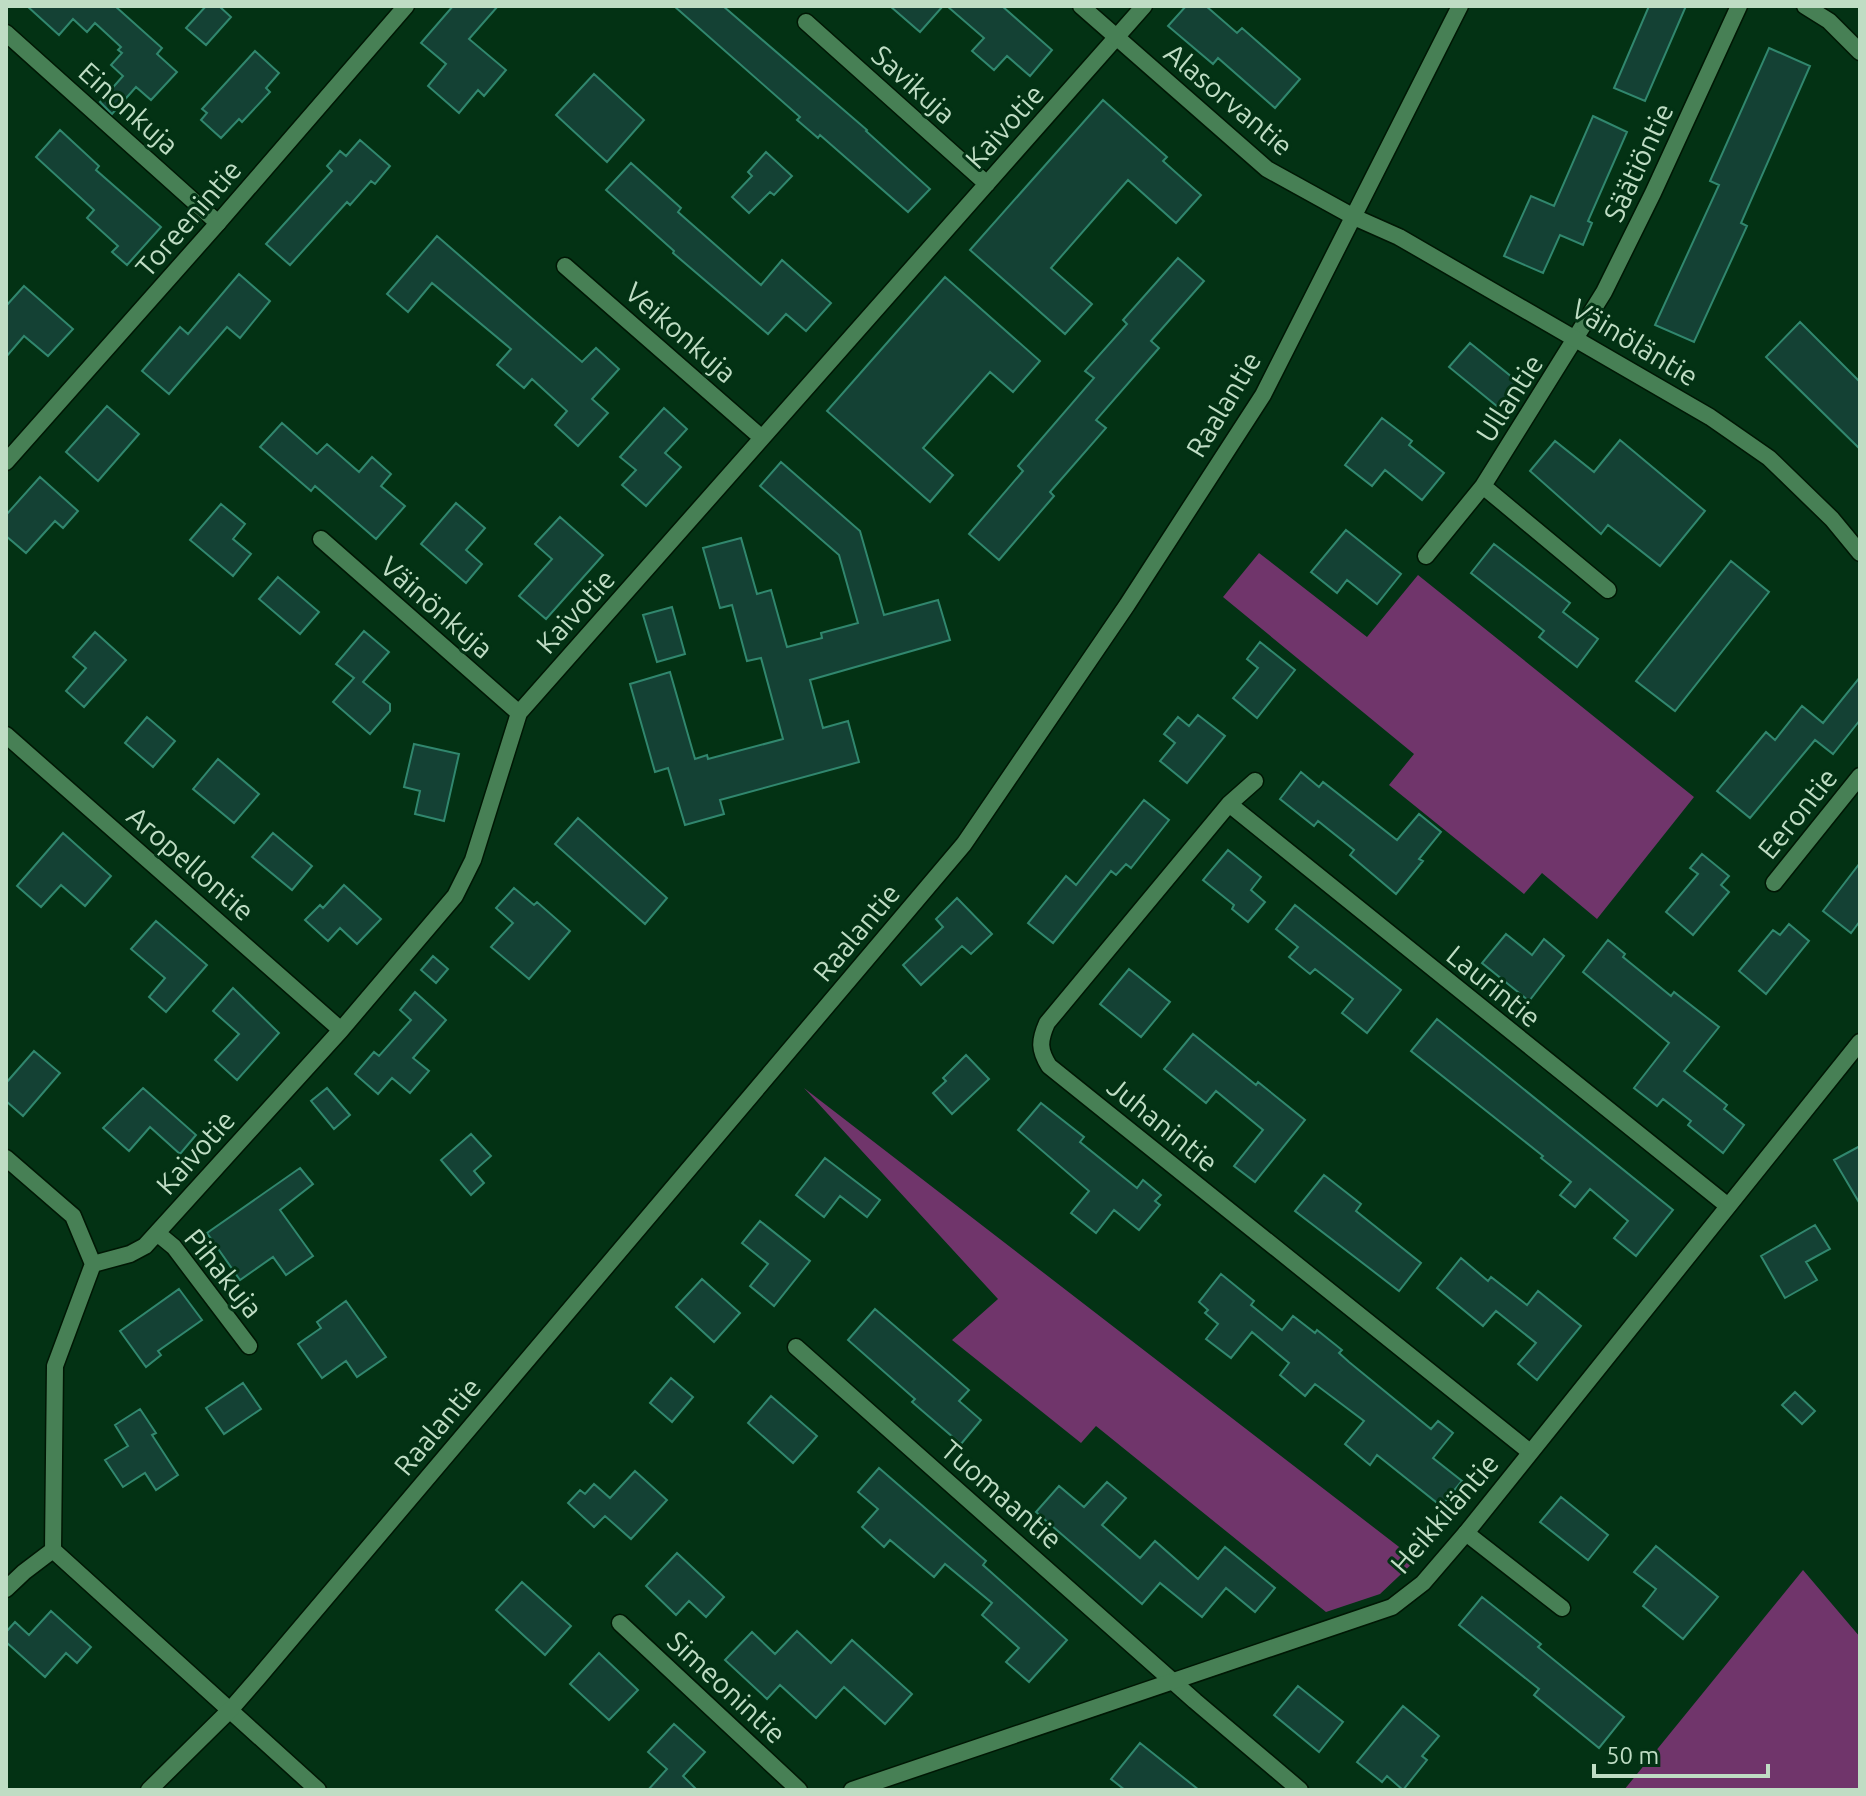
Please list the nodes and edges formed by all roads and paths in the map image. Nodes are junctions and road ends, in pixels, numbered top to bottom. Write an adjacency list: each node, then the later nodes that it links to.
1 (406, 6): 13 (street, Toreenintie)
2 (1081, 6): 9 (street, Alasorvantie)
3 (1144, 6): 9 (street, Kaivotie)
4 (1460, 6): 12 (street, Raalantie)
5 (1739, 6): 15 (street, Säätiöntie)
6 (1805, 6): 10 (street)
7 (806, 22): 11 (street, Savikuja)
8 (6, 33): 13 (street, Einonkuja)
9 (1117, 38): 11 (street, Kaivotie); 12 (street, Alasorvantie)
10 (1860, 52)
11 (987, 184): 16 (street, Kaivotie)
12 (1354, 217): 15 (street, Väinöläntie); 44 (street, Raalantie)
13 (218, 223): 17 (street, Toreenintie)
14 (565, 266): 16 (street, Veikonkuja)
15 (1578, 338): 18 (street, Ullantie); 20 (street, Väinöläntie)
16 (762, 438): 23 (street, Kaivotie)
17 (8, 457)
18 (1483, 486): 21 (street, Ullantie); 22 (street, Ullantie)
19 (321, 539): 23 (street, Väinönkuja)
20 (1860, 553)
21 (1426, 556)
22 (1608, 590)
23 (519, 713): 29 (street, Kaivotie)
24 (6, 735): 29 (street, Aropellontie)
25 (1860, 776): 28 (street, Eerontie)
26 (1255, 781): 27 (street, Juhanintie)
27 (1229, 804): 32 (street, Laurintie); 37 (street, Juhanintie)
28 (1774, 883)
29 (341, 1030): 33 (street, Kaivotie)
30 (1860, 1042): 32 (street, Heikkiläntie)
31 (6, 1158): 34 (street)
32 (1728, 1206): 37 (street, Heikkiläntie)
33 (157, 1233): 34 (street, Kaivotie); 35 (street, Pihakuja)
34 (93, 1264): 39 (street)
35 (249, 1346)
36 (796, 1347): 43 (street, Tuomaantie)
37 (1530, 1452): 38 (street, Heikkiläntie)
38 (1466, 1533): 41 (street); 43 (street, Heikkiläntie)
39 (53, 1550): 40 (street); 44 (street)
40 (6, 1589)
41 (1562, 1608)
42 (620, 1623): 47 (street, Simeonintie)
43 (1174, 1681): 48 (street, Heikkiläntie); 49 (street, Tuomaantie)
44 (231, 1709): 45 (street, Raalantie); 46 (street)
45 (149, 1790)
46 (318, 1790)
47 (799, 1790)
48 (852, 1790)
49 (1300, 1790)

